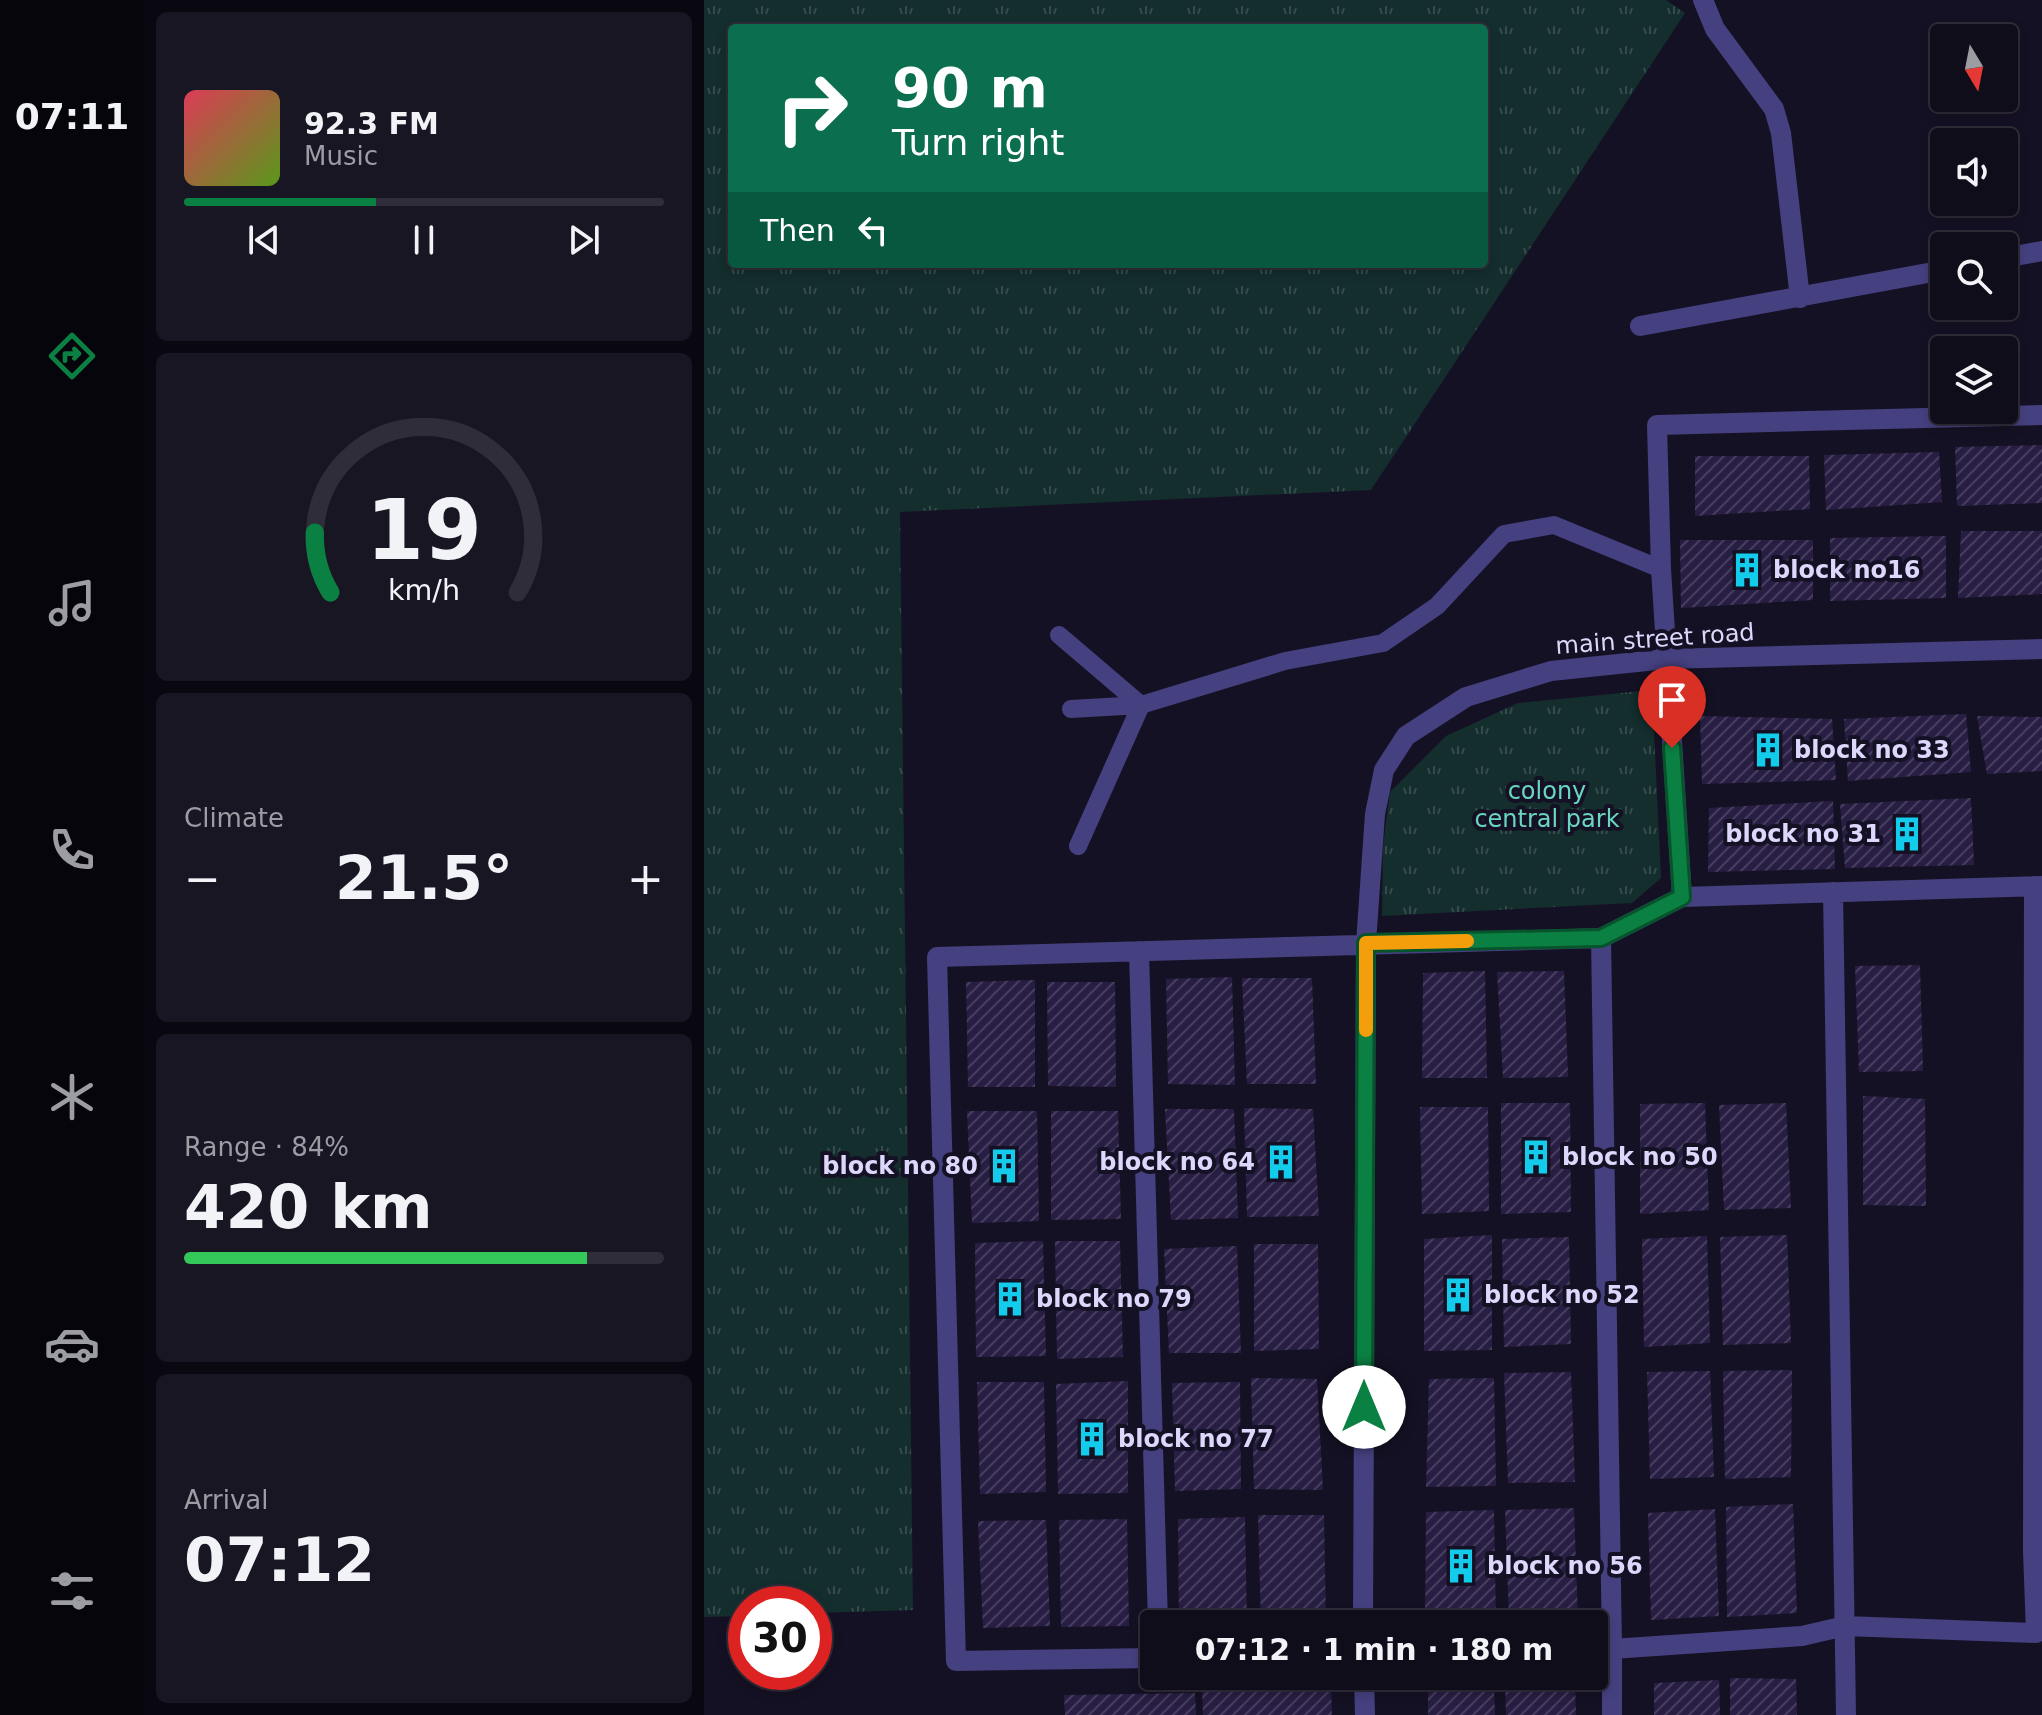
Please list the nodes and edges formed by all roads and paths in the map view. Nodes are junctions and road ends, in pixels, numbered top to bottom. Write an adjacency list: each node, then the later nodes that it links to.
1 (1703, 0): 5 (street)
2 (2042, 251): 3 (street)
3 (2018, 255)
4 (1930, 273): 5 (street)
5 (1800, 298): 6 (street)
6 (1640, 326)
7 (2042, 415): 8 (street)
8 (1661, 569): 11 (street); 12 (lane)
9 (1059, 635): 12 (lane)
10 (2042, 649): 11 (street, main street road)
11 (1666, 659): 17 (street); 19 (street, main street road)
12 (1141, 705): 13 (lane); 14 (lane)
13 (1071, 709)
14 (1078, 846)
15 (2038, 886): 16 (street); 21 (street)
16 (1833, 892): 17 (street); 25 (street)
17 (1682, 897): 18 (street)
18 (1601, 938): 19 (street); 24 (street)
19 (1366, 943): 20 (street); 23 (street, main street road)
20 (1139, 951): 22 (street); 27 (street)
21 (2038, 1551): 25 (street)
22 (1158, 1610)
23 (1363, 1610)
24 (1603, 1610)
25 (1845, 1626): 26 (street); 32 (street)
26 (1608, 1649)
27 (1140, 1658)
28 (1608, 1686): 31 (street)
29 (1364, 1690): 30 (street)
30 (1365, 1715)
31 (1612, 1715)
32 (1846, 1715)

